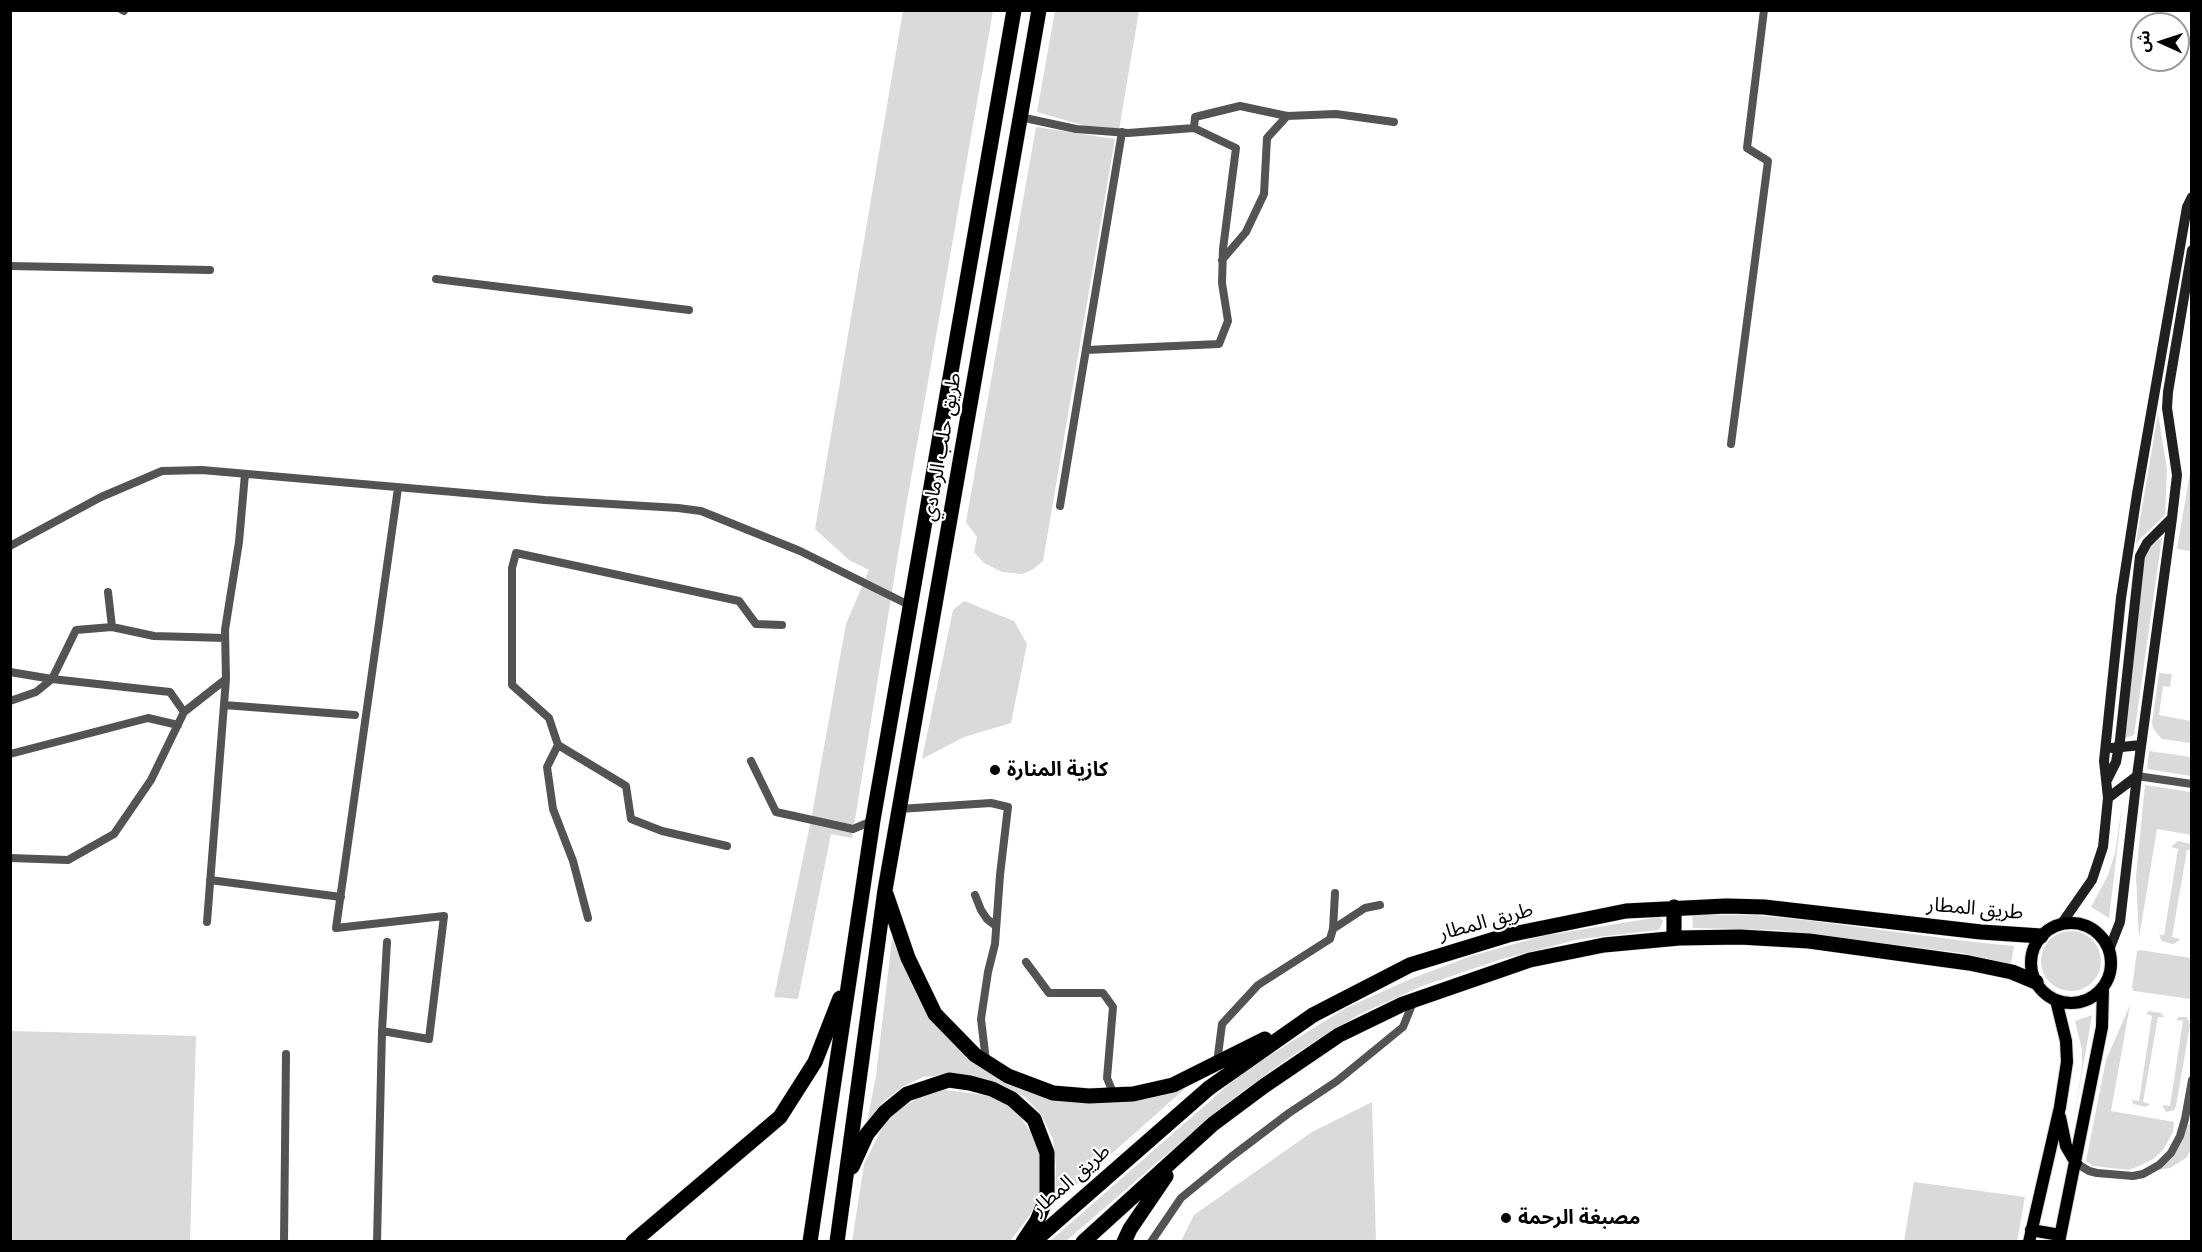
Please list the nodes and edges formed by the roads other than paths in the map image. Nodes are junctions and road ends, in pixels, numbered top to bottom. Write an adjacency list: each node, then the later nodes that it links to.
1 (1014, 10): 25 (highway, طريق حلب الرمادي)
2 (1039, 10): 5 (highway, طريق حلب الرمادي)
3 (1764, 10): 18 (street)
4 (1287, 116): 6 (street); 7 (street); 11 (street)
5 (1020, 117): 8 (street); 47 (highway, طريق حلب الرمادي)
6 (1394, 122)
7 (1194, 128): 8 (street); 11 (street)
8 (1122, 132): 17 (street)
9 (2192, 197): 15 (main road)
10 (2192, 250): 15 (main road)
11 (1222, 260): 17 (street)
12 (10, 266): 13 (street)
13 (210, 270)
14 (436, 279): 16 (street)
15 (2176, 307): 22 (main road); 40 (main road)
16 (689, 310)
17 (1086, 350): 21 (street)
18 (1731, 444)
19 (245, 474): 20 (street); 23 (street); 28 (street)
20 (399, 488): 25 (street); 56 (street)
21 (1060, 506)
22 (2172, 518): 38 (main road); 39 (main road)
23 (10, 546)
24 (108, 592): 27 (street)
25 (908, 611): 48 (highway, طريق حلب الرمادي)
26 (782, 626): 37 (street)
27 (112, 627): 28 (street); 30 (street)
28 (225, 638): 31 (street)
29 (10, 672): 30 (street)
30 (52, 679): 32 (street); 34 (street)
31 (226, 679): 33 (street); 34 (street)
32 (10, 701)
33 (224, 705): 35 (street); 52 (street)
34 (184, 712): 36 (street)
35 (355, 715)
36 (178, 725): 41 (street); 51 (street)
37 (558, 745): 49 (street); 59 (street)
38 (2142, 745): 39 (main road); 43 (main road)
39 (2119, 746): 40 (main road); 44 (main road)
40 (2105, 749): 44 (main road)
41 (10, 754)
42 (751, 761): 48 (street)
43 (2137, 776): 45 (street); 46 (main road); 67 (main road)
44 (2107, 780): 46 (main road)
45 (2192, 783)
46 (2108, 798): 61 (main road)
47 (899, 809): 53 (highway, طريق حلب الرمادي); 62 (street)
48 (873, 820): 50 (highway, طريق حلب الرمادي)
49 (728, 846)
50 (868, 851): 89 (highway); 90 (highway)
51 (10, 858)
52 (210, 880): 56 (street); 60 (street)
53 (885, 890): 76 (highway); 83 (highway, طريق حلب الرمادي)
54 (1335, 893): 63 (street)
55 (975, 895): 62 (street)
56 (341, 897): 74 (street)
57 (1380, 905): 63 (street)
58 (1674, 907): 64 (highway, طريق المطار); 65 (highway); 73 (highway, طريق المطار)
59 (588, 918)
60 (207, 922)
61 (2062, 923): 64 (main road); 67 (main road)
62 (996, 926): 76 (street)
63 (1333, 929): 77 (street)
64 (2041, 936): 69 (main road)
65 (1674, 938): 69 (highway); 71 (highway)
66 (387, 942): 74 (street)
67 (2109, 950): 70 (main road)
68 (1026, 962): 79 (street)
69 (2036, 982): 72 (main road)
70 (2103, 987): 72 (main road); 82 (main road)
71 (1414, 1000): 81 (highway); 86 (street)
72 (2056, 1000): 80 (main road)
73 (1313, 1014): 77 (highway); 93 (highway, طريق المطار)
74 (382, 1031): 88 (street)
75 (286, 1054): 87 (street)
76 (986, 1062): 79 (highway)
77 (1217, 1063): 79 (highway)
78 (2192, 1080): 82 (street)
79 (1114, 1095)
80 (2060, 1107): 82 (main road); 84 (main road)
81 (1180, 1155): 94 (highway); 95 (highway)
82 (2076, 1163): 85 (main road)
83 (846, 1180): 91 (highway, طريق حلب الرمادي); 92 (highway)
84 (2030, 1236): 85 (main road)
85 (2060, 1238)
86 (1151, 1241)
87 (284, 1242)
88 (377, 1242)
89 (633, 1242)
90 (810, 1242)
91 (837, 1242)
92 (1023, 1242)
93 (1033, 1242)
94 (1083, 1242)
95 (1124, 1242)

